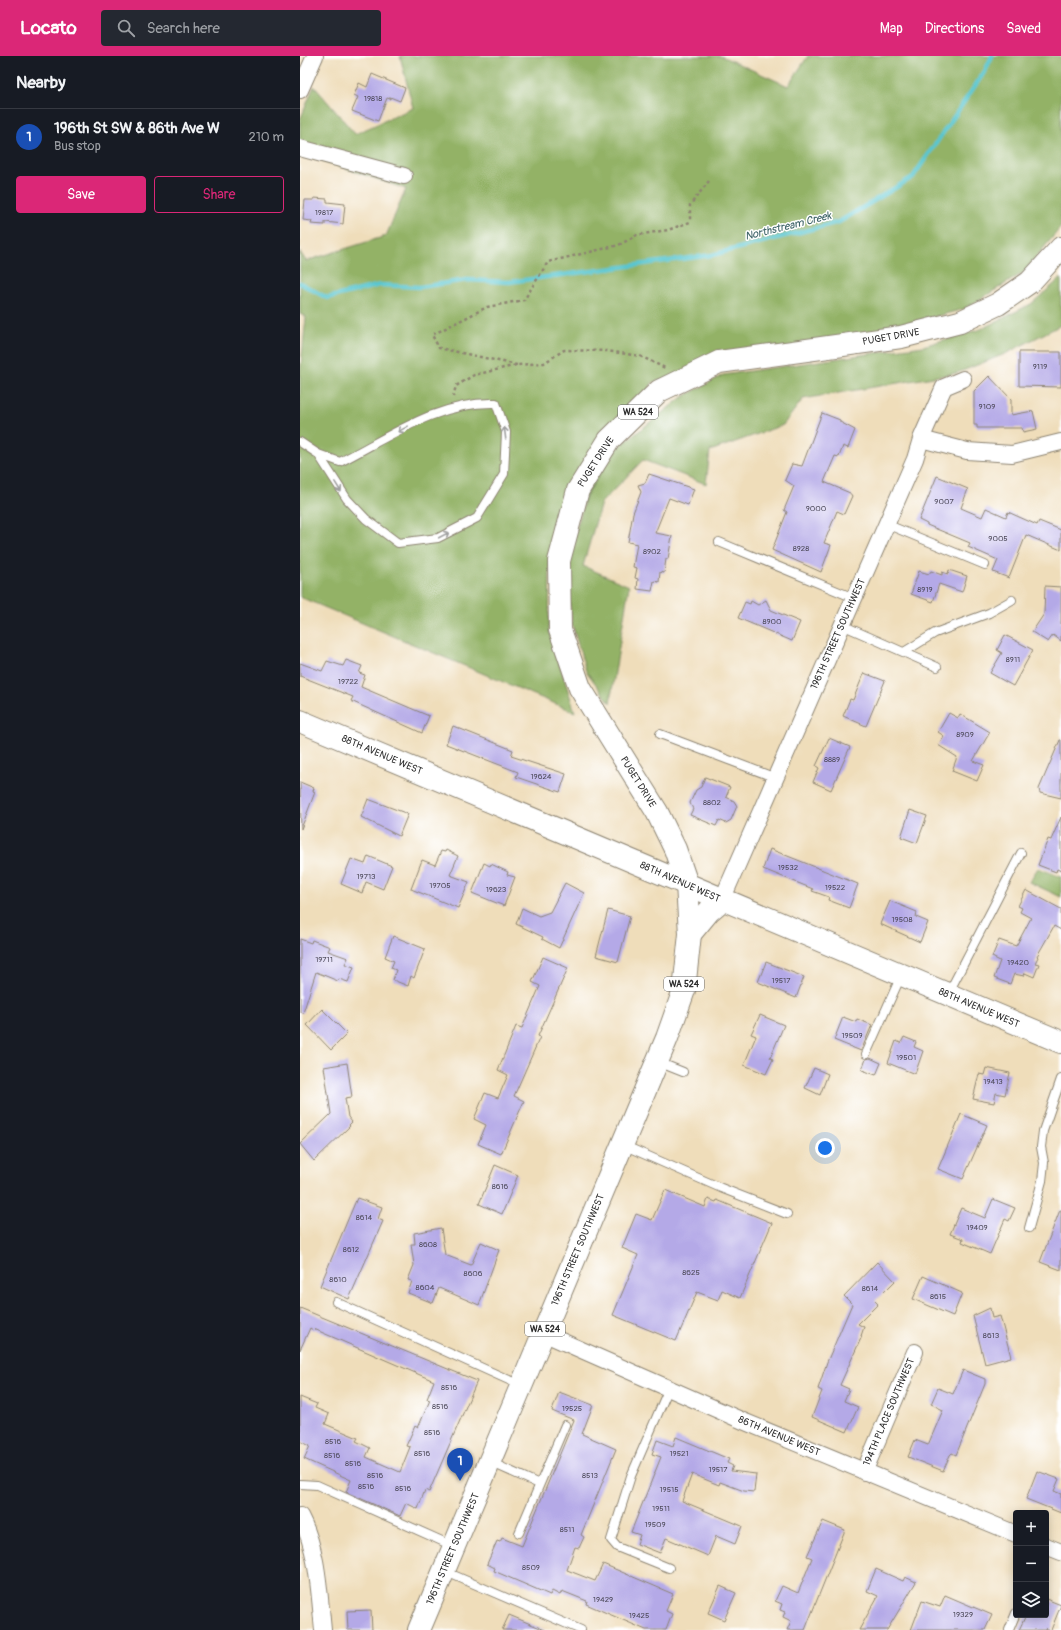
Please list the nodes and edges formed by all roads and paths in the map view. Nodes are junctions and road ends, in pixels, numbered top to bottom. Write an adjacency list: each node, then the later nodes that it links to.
1 (315, 56): 2 (street)
2 (300, 90)
3 (300, 148): 4 (street)
4 (404, 176)
5 (709, 181): 7 (path)
6 (1061, 248): 27 (main road, PUGET DRIVE / WA 524)
7 (518, 365): 8 (path); 10 (path)
8 (667, 369)
9 (964, 379): 11 (street, 196TH STREET SOUTHWEST)
10 (449, 410): 14 (lane, one-way to 14); 14 (lane, one-way to 10)
11 (921, 440): 13 (street); 15 (street, 196TH STREET SOUTHWEST)
12 (300, 442): 14 (lane)
13 (1061, 442)
14 (318, 454)
15 (886, 524): 17 (lane); 18 (street, 196TH STREET SOUTHWEST)
16 (719, 542): 18 (lane)
17 (986, 565)
18 (854, 598): 20 (street, 196TH STREET SOUTHWEST)
19 (1012, 600): 21 (lane)
20 (842, 625): 21 (lane); 25 (street, 196TH STREET SOUTHWEST)
21 (904, 652): 22 (lane)
22 (937, 667)
23 (300, 720): 27 (main road, 88TH AVENUE WEST)
24 (660, 734): 25 (lane)
25 (776, 778): 28 (street, 196TH STREET SOUTHWEST)
26 (1021, 853): 31 (lane)
27 (687, 884): 28 (main road, 88TH AVENUE WEST); 29 (main road, 196TH STREET SOUTHWEST / WA 524)
28 (722, 900): 29 (main road); 30 (main road, 88TH AVENUE WEST)
29 (690, 934): 34 (main road, 196TH STREET SOUTHWEST / WA 524)
30 (901, 975): 31 (main road, 88TH AVENUE WEST); 33 (lane)
31 (948, 994): 32 (main road, 88TH AVENUE WEST)
32 (1061, 1042)
33 (866, 1054)
34 (656, 1062): 35 (lane); 37 (main road, 196TH STREET SOUTHWEST / WA 524)
35 (683, 1072)
36 (1061, 1079): 39 (lane)
37 (622, 1144): 38 (lane); 41 (main road, 196TH STREET SOUTHWEST / WA 524)
38 (786, 1214)
39 (1029, 1228)
40 (336, 1302): 43 (lane)
41 (543, 1333): 43 (main road, 196TH STREET SOUTHWEST / WA 524); 44 (street, 86TH AVENUE WEST)
42 (915, 1352): 47 (street, 194TH PLACE SOUTHWEST)
43 (521, 1385): 46 (main road, 196TH STREET SOUTHWEST / WA 524)
44 (669, 1388): 47 (street, 86TH AVENUE WEST); 56 (lane)
45 (564, 1425): 49 (lane)
46 (489, 1462): 49 (lane); 53 (main road, 196TH STREET SOUTHWEST / WA 524)
47 (864, 1472): 52 (street, 86TH AVENUE WEST)
48 (300, 1484): 53 (lane)
49 (539, 1484): 51 (lane)
50 (300, 1516): 59 (street)
51 (519, 1533)
52 (1013, 1533)
53 (454, 1546): 57 (main road, 196TH STREET SOUTHWEST / WA 524)
54 (1049, 1547): 55 (street)
55 (1061, 1552)
56 (669, 1568)
57 (444, 1570): 60 (main road, 196TH STREET SOUTHWEST / WA 524); 61 (lane)
58 (1014, 1618): 62 (lane)
59 (322, 1630)
60 (419, 1630)
61 (581, 1630)
62 (1009, 1630)

